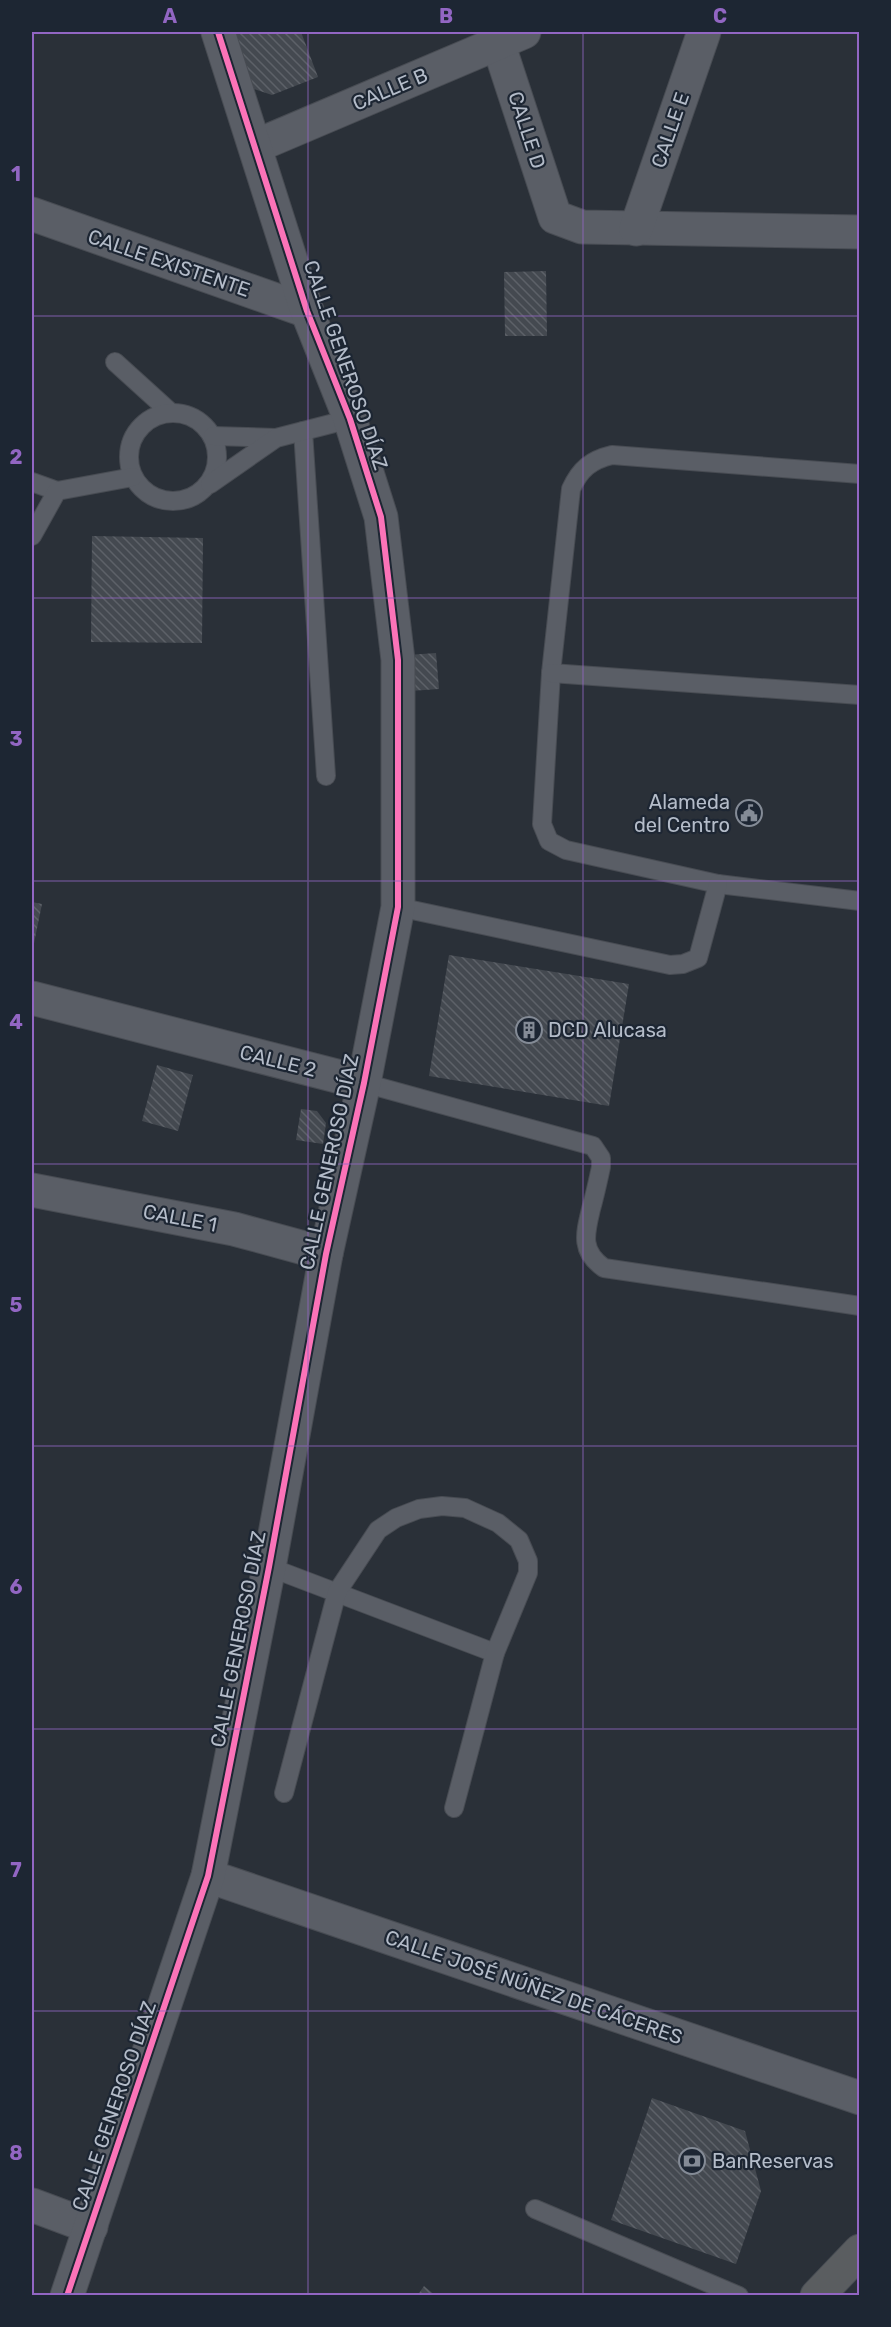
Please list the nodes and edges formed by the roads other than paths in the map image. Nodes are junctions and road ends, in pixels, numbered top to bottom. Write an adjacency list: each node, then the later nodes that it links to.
1 (218, 32): 4 (street, CALLE GENEROSO DÍAZ)
2 (704, 32): 6 (street, CALLE E)
3 (511, 38): 4 (street, CALLE B); 6 (street, CALLE D)
4 (256, 146): 8 (street, CALLE GENEROSO DÍAZ)
5 (32, 214): 8 (street, CALLE EXISTENTE)
6 (636, 229): 7 (street)
7 (860, 232)
8 (307, 311): 11 (street, CALLE GENEROSO DÍAZ)
9 (115, 362): 10 (lane)
10 (169, 411): 13 (lane); 16 (lane)
11 (350, 419): 12 (lane); 26 (street, CALLE GENEROSO DÍAZ)
12 (303, 431): 14 (lane); 23 (lane)
13 (213, 436): 14 (lane); 18 (lane)
14 (276, 438): 18 (lane)
15 (860, 474): 21 (lane)
16 (132, 477): 18 (lane); 19 (lane)
17 (32, 482): 19 (lane)
18 (207, 486)
19 (57, 491): 20 (lane)
20 (32, 536)
21 (551, 673): 22 (lane); 24 (lane)
22 (860, 695)
23 (326, 776)
24 (718, 884): 25 (lane); 26 (lane)
25 (860, 901)
26 (398, 907): 28 (street, CALLE GENEROSO DÍAZ)
27 (32, 998): 28 (street, CALLE 2)
28 (364, 1083): 30 (street, CALLE GENEROSO DÍAZ); 31 (lane, CALLE 2)
29 (32, 1190): 30 (street, CALLE 1)
30 (326, 1254): 32 (street, CALLE GENEROSO DÍAZ)
31 (860, 1306)
32 (269, 1567): 33 (lane); 37 (street, CALLE GENEROSO DÍAZ)
33 (337, 1592): 34 (lane); 34 (lane); 35 (lane)
34 (495, 1653): 36 (lane)
35 (284, 1793)
36 (454, 1808)
37 (208, 1876): 38 (street, CALLE JOSÉ NÚÑEZ DE CÁCERES); 41 (street, CALLE GENEROSO DÍAZ)
38 (860, 2098)
39 (32, 2205): 41 (street)
40 (535, 2209): 44 (lane)
41 (91, 2227): 43 (street, CALLE GENEROSO DÍAZ)
42 (860, 2251): 45 (highway)
43 (67, 2295)
44 (739, 2295)
45 (817, 2295)

